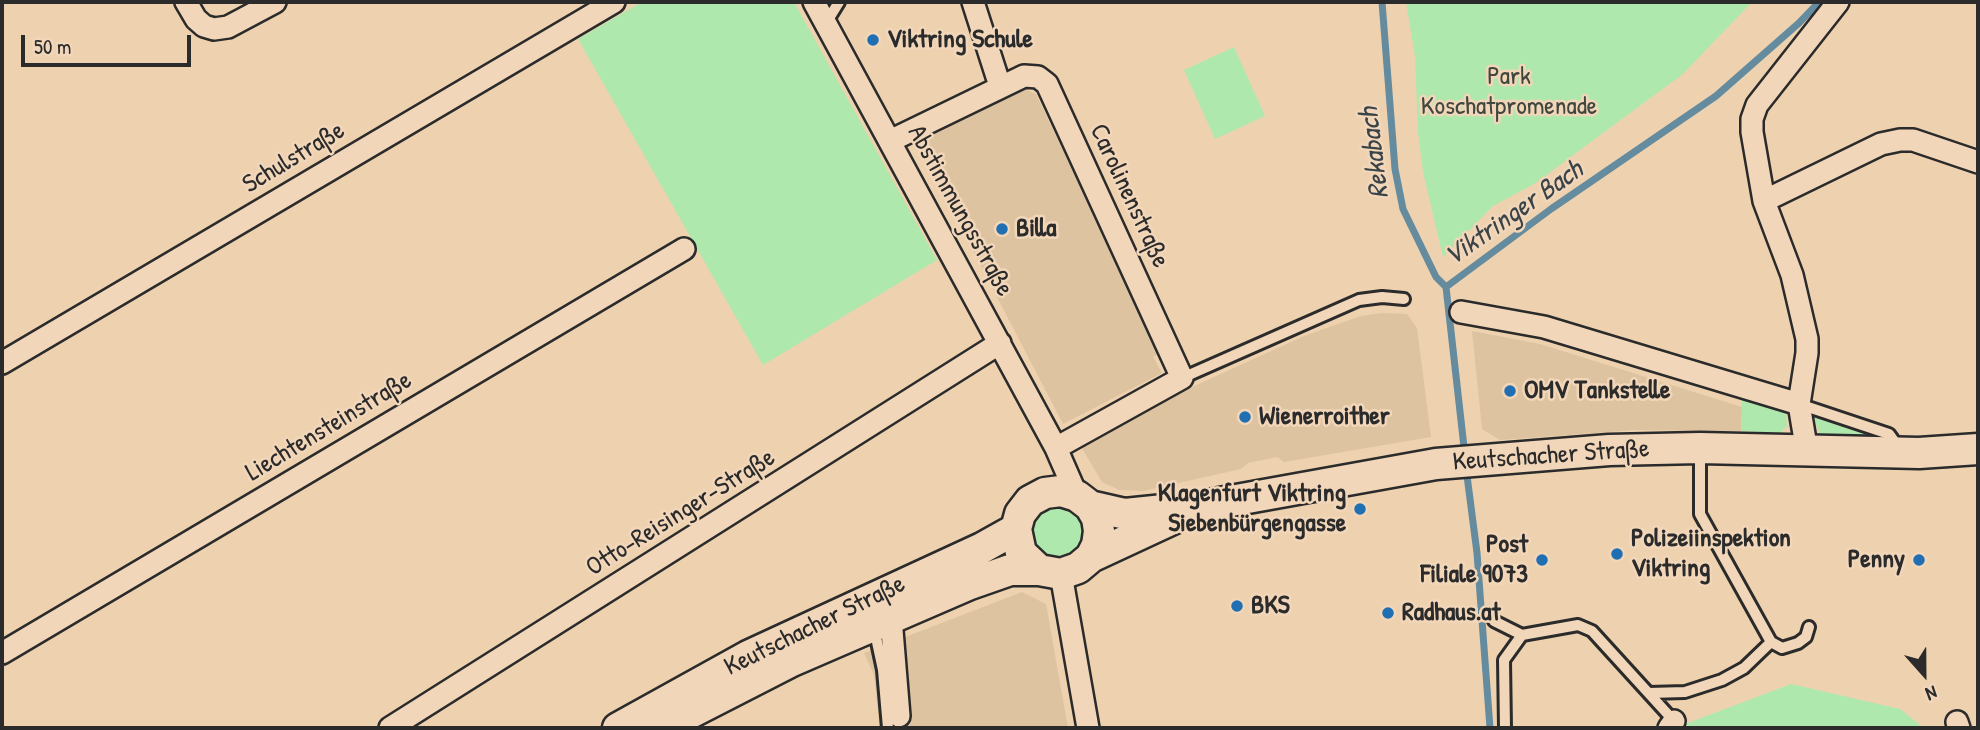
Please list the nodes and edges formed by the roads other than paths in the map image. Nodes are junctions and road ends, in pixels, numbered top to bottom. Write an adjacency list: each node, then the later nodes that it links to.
1 (186, 2): 2 (street)
2 (275, 2)
3 (614, 2): 8 (street, Schulstraße)
4 (814, 2): 9 (street, Abstimmungsstraße)
5 (839, 2): 9 (lane)
6 (972, 2): 10 (street)
7 (1838, 2): 13 (street)
8 (590, 8): 18 (street, Schulstraße)
9 (826, 23): 11 (street, Abstimmungsstraße)
10 (1000, 86): 11 (street, Carolinenstraße); 19 (street, Carolinenstraße)
11 (890, 141): 17 (street, Abstimmungsstraße)
12 (1978, 162): 13 (street)
13 (1764, 201): 20 (street)
14 (684, 249): 37 (street, Liechtensteinstraße)
15 (1404, 299): 19 (lane)
16 (1461, 312): 20 (street)
17 (1000, 343): 21 (street, Abstimmungsstraße); 42 (street, Otto-Reisinger-Straße)
18 (2, 363)
19 (1182, 378): 21 (street)
20 (1798, 404): 24 (street); 25 (lane)
21 (1056, 448): 26 (street); 27 (street, Abstimmungsstraße)
22 (1700, 448): 24 (main road, Keutschacher Straße); 28 (main road, Keutschacher Straße); 36 (lane)
23 (1978, 449): 25 (main road, Keutschacher Straße)
24 (1807, 452): 25 (main road, Keutschacher Straße)
25 (1902, 453)
26 (1045, 492): 27 (main road, Keutschacher Straße); 29 (main road)
27 (1084, 501): 28 (main road, Keutschacher Straße); 30 (main road)
28 (1203, 506): 30 (main road, Keutschacher Straße)
29 (1016, 529): 31 (main road); 39 (main road, Keutschacher Straße)
30 (1091, 556): 31 (main road, Keutschacher Straße)
31 (1050, 572): 33 (main road, Keutschacher Straße); 44 (street)
32 (1494, 621): 35 (lane)
33 (882, 622): 39 (main road, Keutschacher Straße); 40 (street)
34 (1809, 627): 36 (lane)
35 (1522, 635): 38 (lane); 45 (lane)
36 (1771, 642): 38 (lane)
37 (2, 653)
38 (1649, 693): 41 (lane)
39 (666, 722): 43 (main road, Keutschacher Straße)
40 (895, 724)
41 (1672, 725)
42 (390, 728)
43 (618, 728)
44 (1088, 728)
45 (1505, 728)

